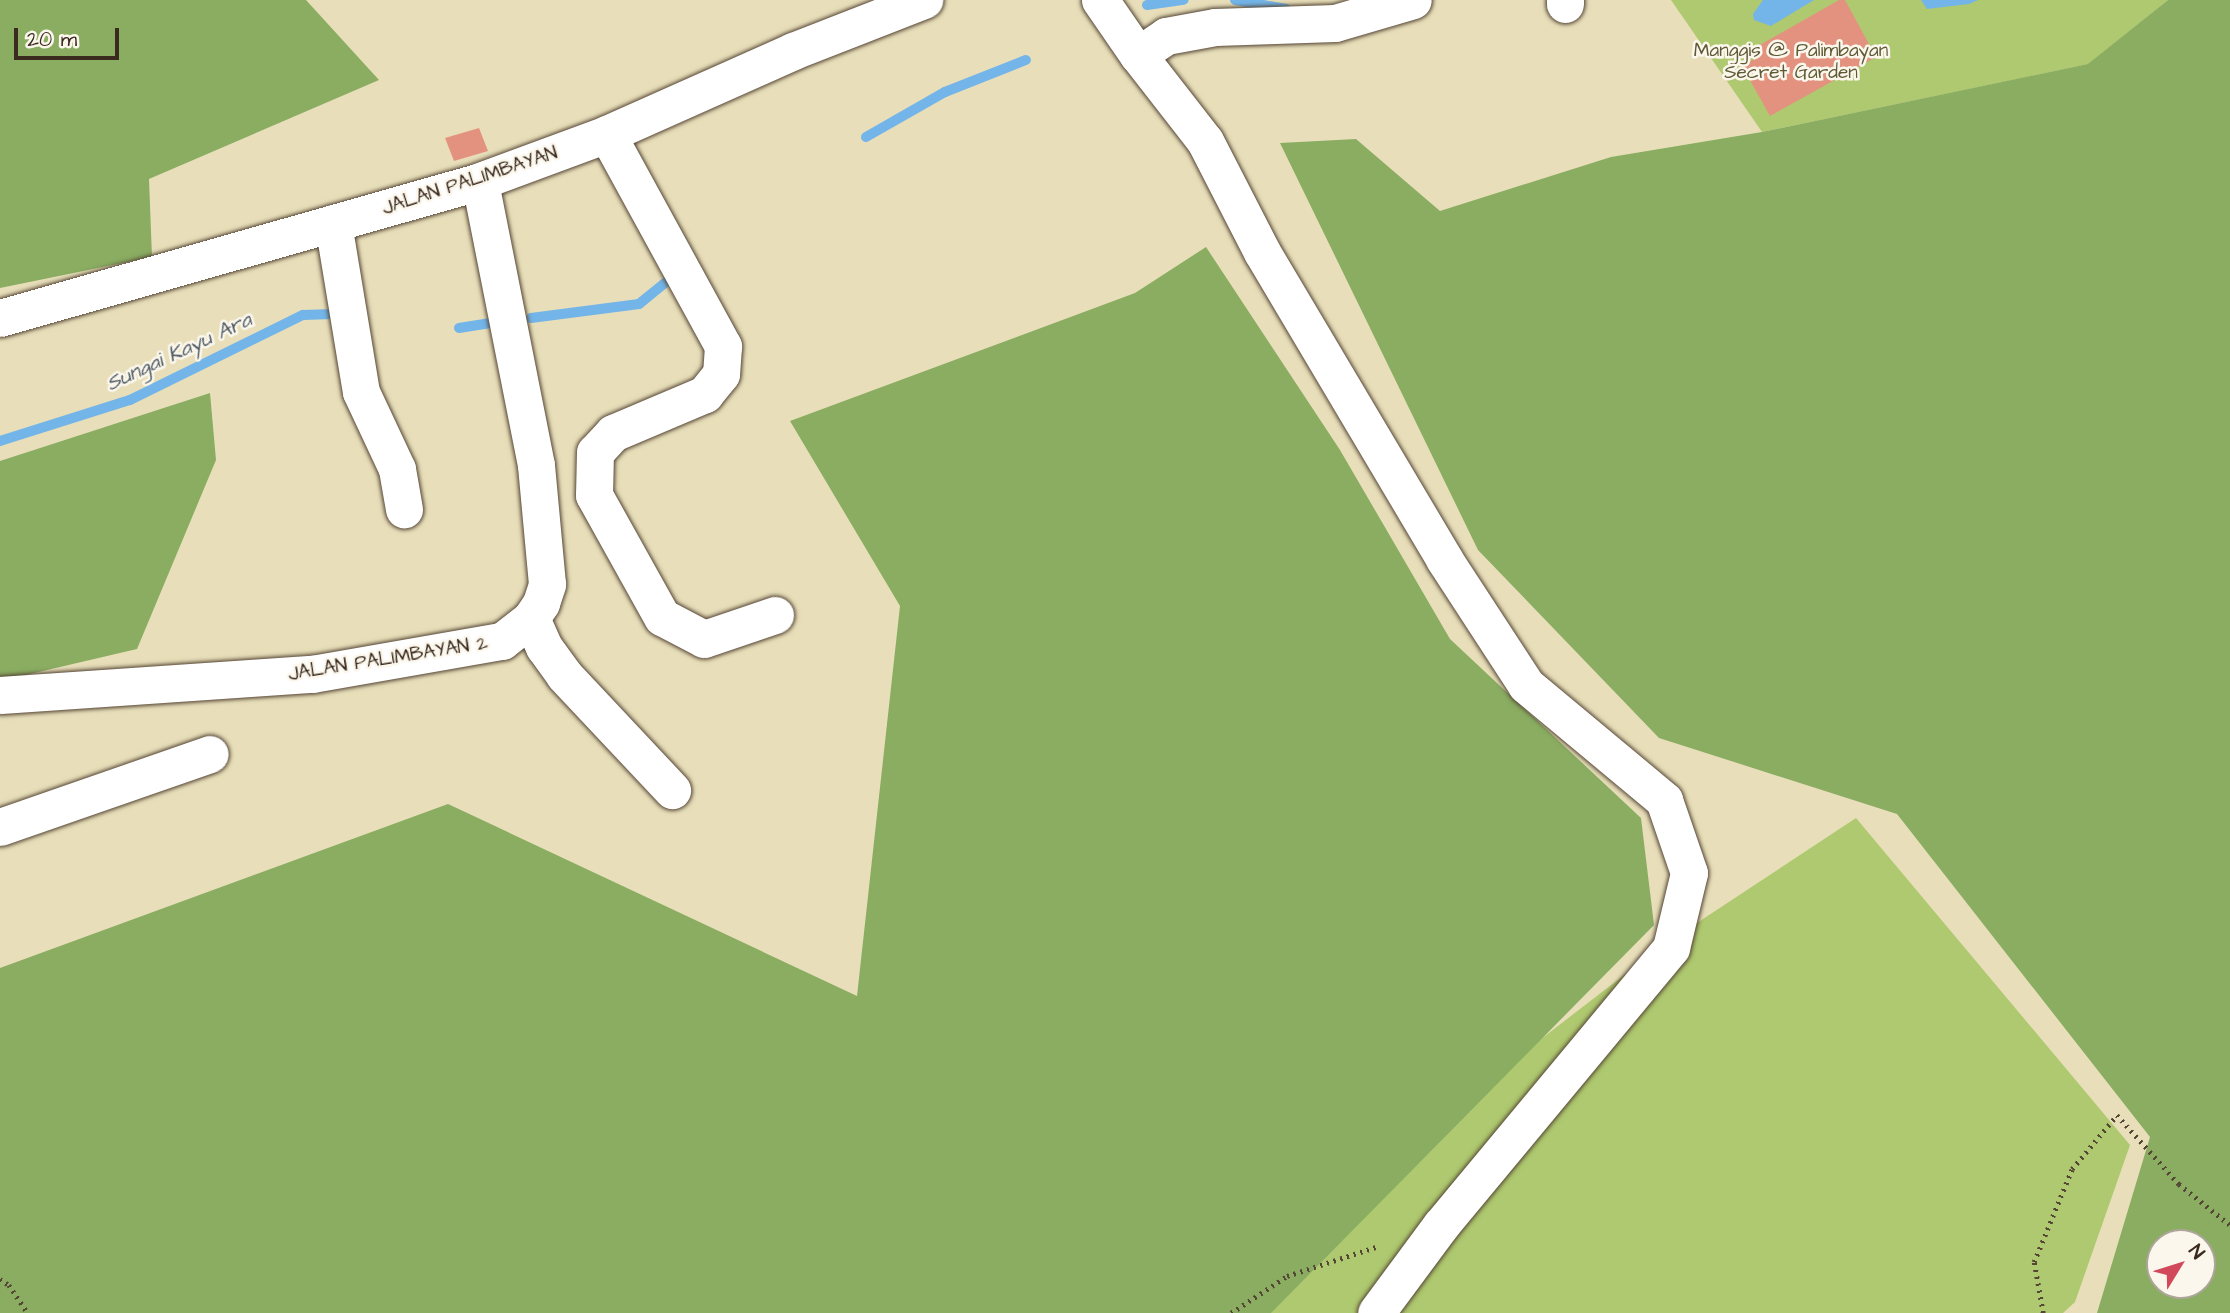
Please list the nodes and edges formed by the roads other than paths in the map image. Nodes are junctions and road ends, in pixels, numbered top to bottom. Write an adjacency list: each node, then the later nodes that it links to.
1 (924, 0): 5 (street, JALAN PALIMBAYAN)
2 (1100, 0): 4 (street)
3 (1413, 0): 4 (street)
4 (1138, 55): 16 (street)
5 (607, 134): 6 (street, JALAN PALIMBAYAN); 10 (street)
6 (480, 181): 7 (street, JALAN PALIMBAYAN); 11 (street, JALAN PALIMBAYAN 2)
7 (333, 223): 8 (street, JALAN PALIMBAYAN); 9 (street)
8 (0, 318)
9 (404, 509)
10 (775, 615)
11 (531, 618): 12 (street, JALAN PALIMBAYAN 2); 14 (street)
12 (0, 695)
13 (210, 754): 15 (street)
14 (672, 790)
15 (0, 827)
16 (1376, 1313)

